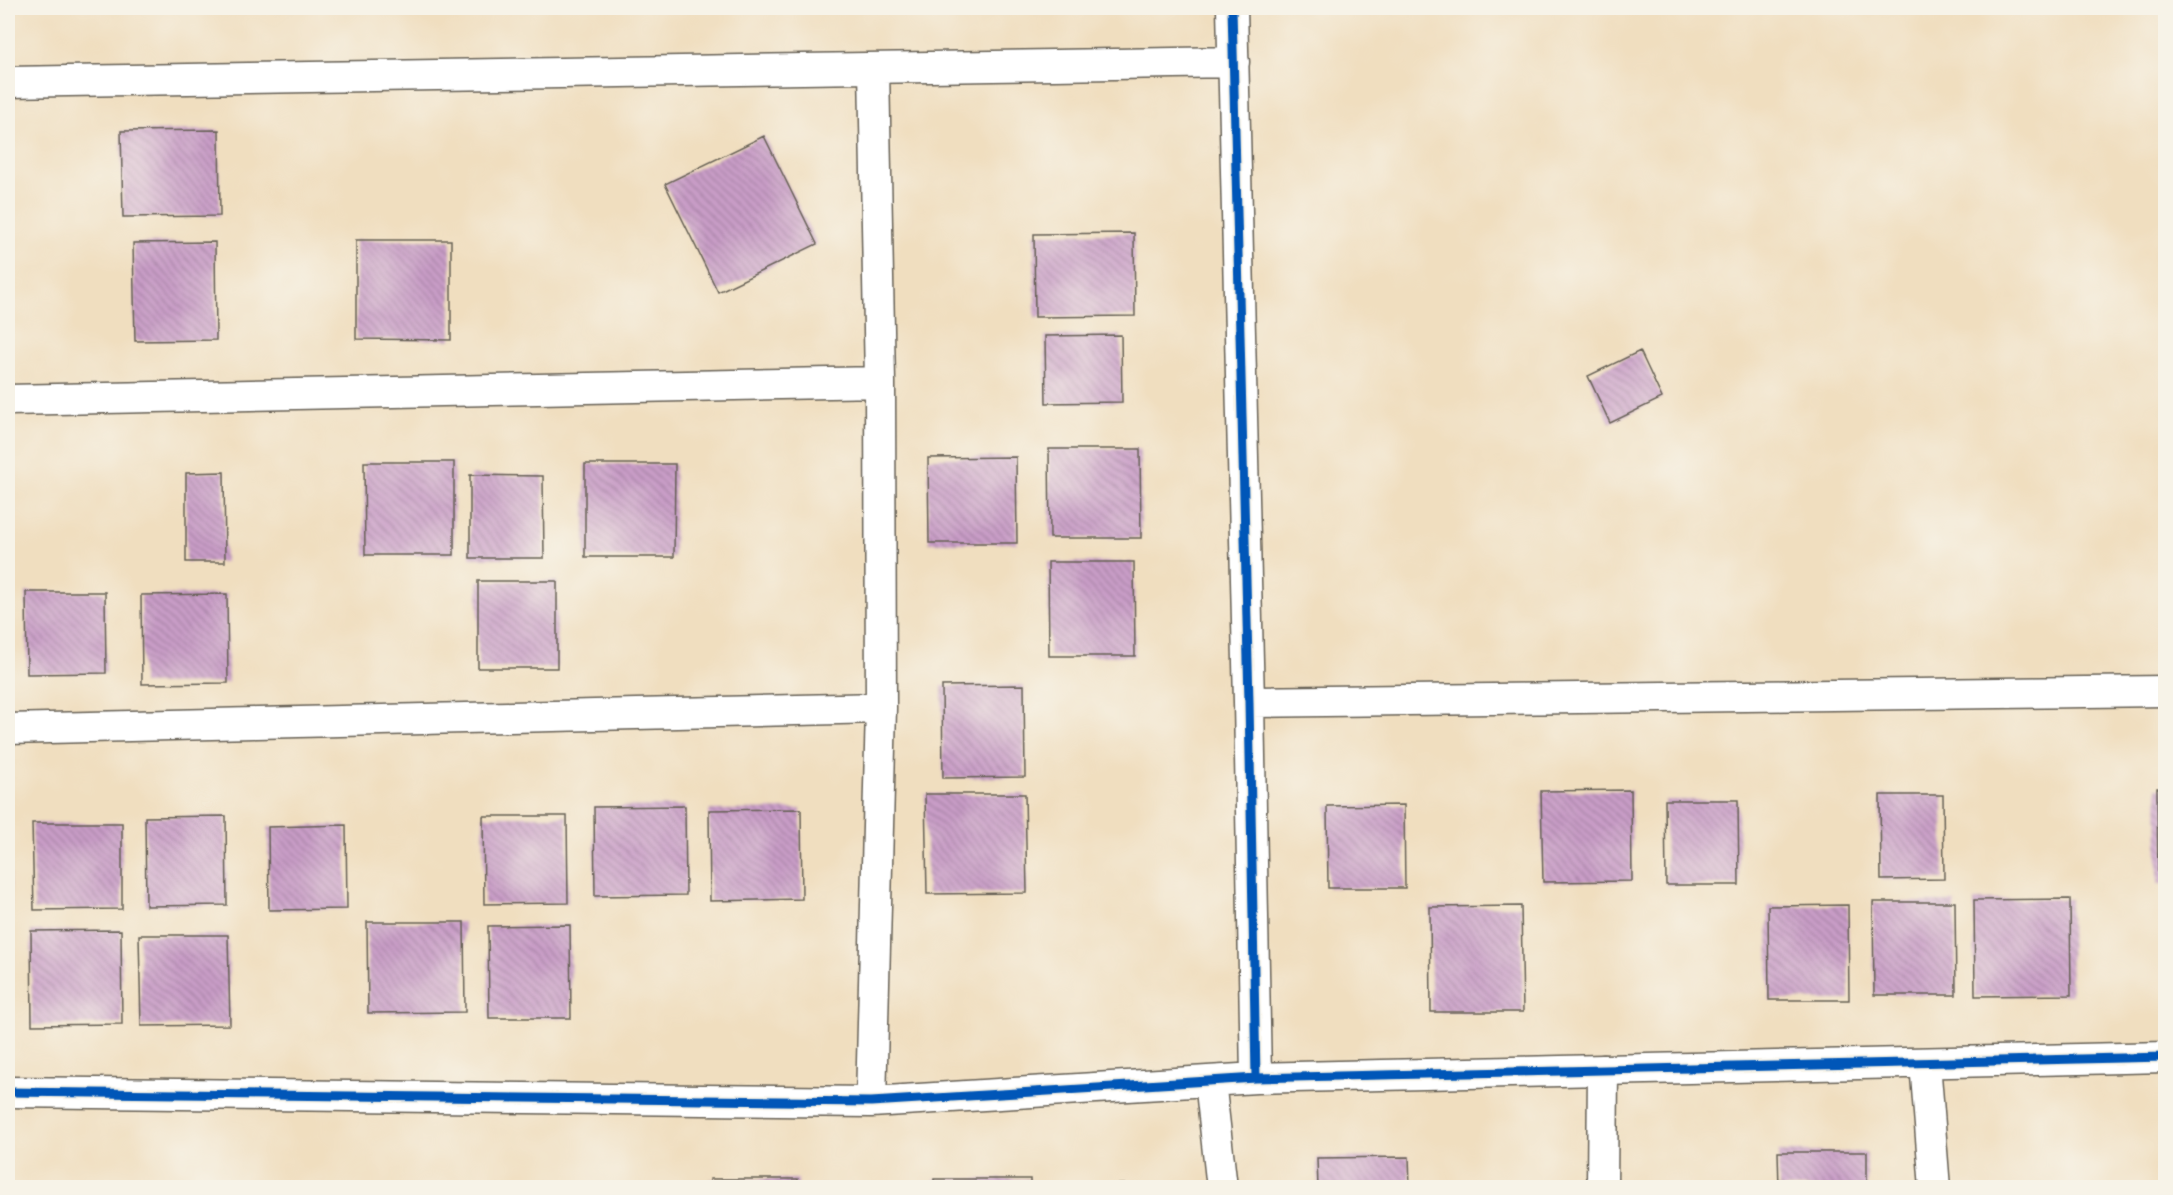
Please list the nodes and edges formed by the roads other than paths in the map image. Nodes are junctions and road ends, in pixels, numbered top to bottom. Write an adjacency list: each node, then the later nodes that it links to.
1 (1232, 8): 2 (street)
2 (1234, 62): 3 (street); 8 (street)
3 (874, 68): 4 (street); 5 (street)
4 (8, 81)
5 (880, 382): 6 (street); 9 (street)
6 (8, 400)
7 (2166, 691): 8 (street)
8 (1250, 702): 14 (street)
9 (881, 708): 10 (street); 17 (street)
10 (8, 729)
11 (2166, 1057): 12 (street)
12 (1925, 1063): 13 (street); 20 (street)
13 (1603, 1070): 14 (street); 19 (street)
14 (1256, 1078): 15 (street)
15 (1210, 1081): 17 (street); 18 (street)
16 (8, 1092): 17 (street)
17 (871, 1102)
18 (1222, 1188)
19 (1602, 1188)
20 (1935, 1188)

